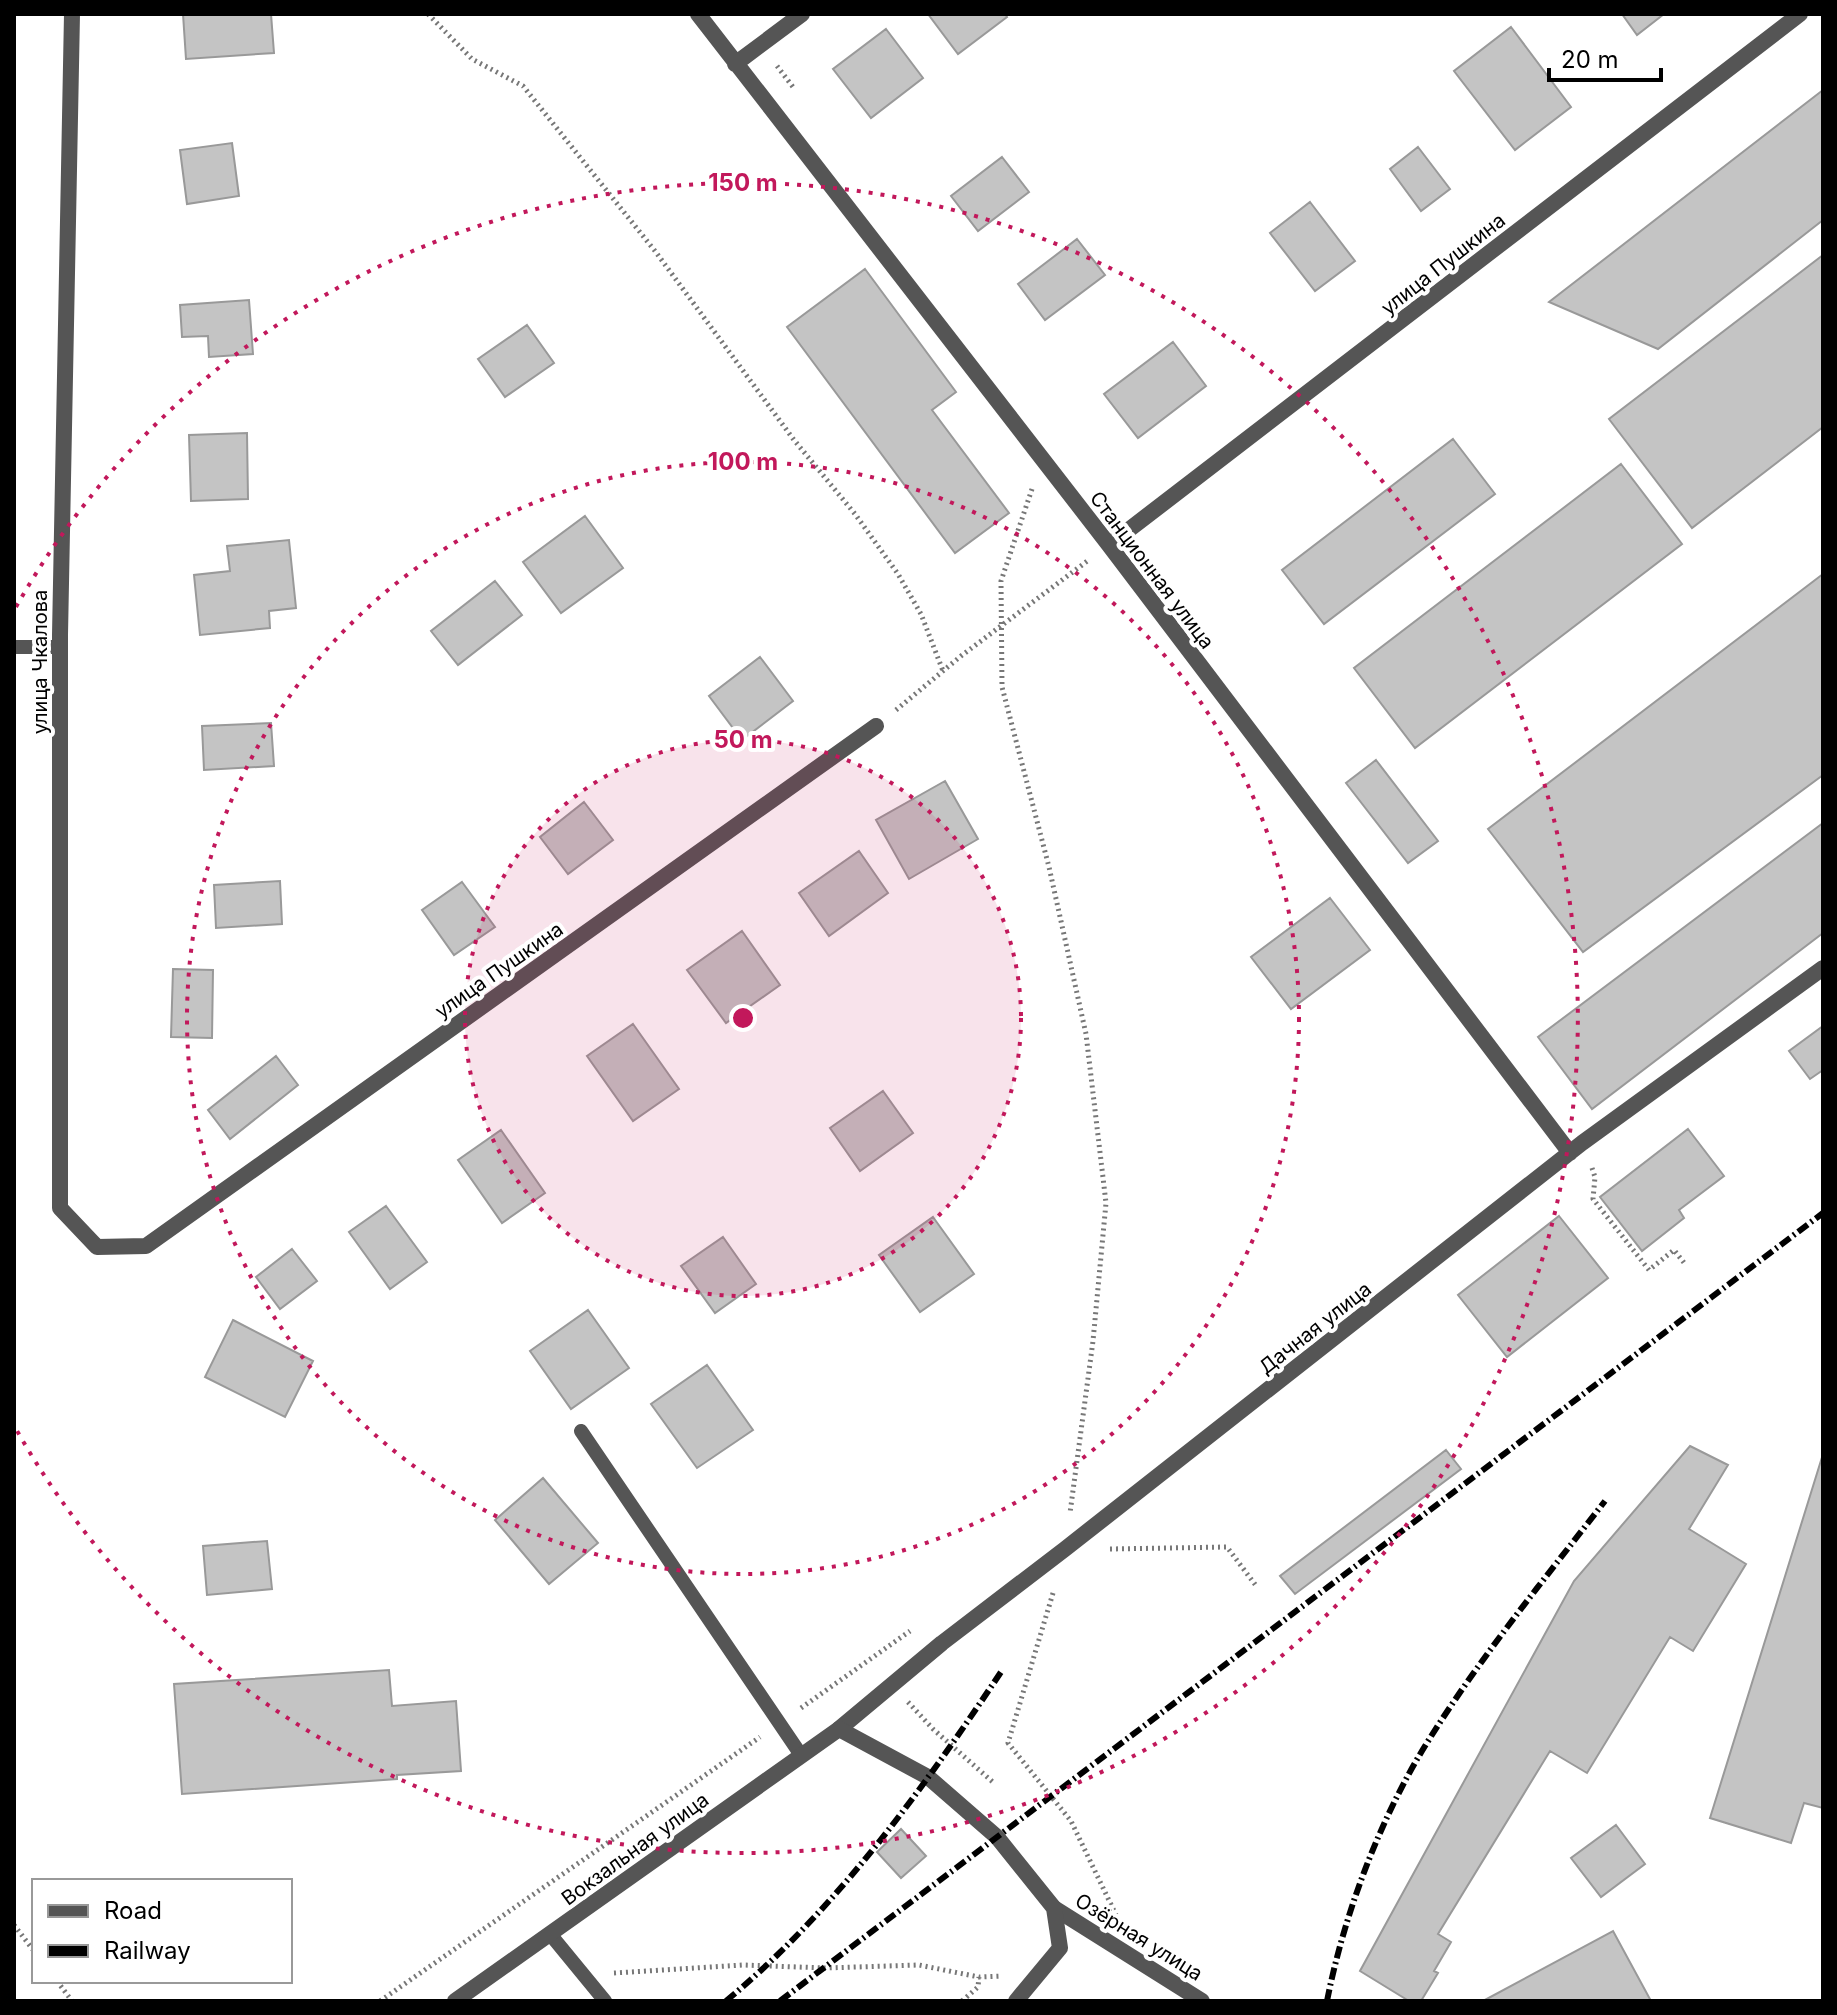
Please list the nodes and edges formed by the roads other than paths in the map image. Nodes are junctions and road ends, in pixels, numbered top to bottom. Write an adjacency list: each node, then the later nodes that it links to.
1 (72, 14): 8 (street, улица Чкалова)
2 (698, 14): 5 (street, Станционная улица)
3 (802, 14): 5 (street)
4 (1800, 14): 6 (street, улица Пушкина)
5 (735, 64): 6 (street, Станционная улица)
6 (1109, 545): 11 (street, Станционная улица)
7 (14, 647): 8 (lane)
8 (60, 647): 12 (street, улица Чкалова)
9 (876, 726): 12 (street, улица Пушкина)
10 (1823, 968): 11 (street, Дачная улица)
11 (1576, 1148): 14 (street, Дачная улица)
12 (146, 1246)
13 (581, 1431): 15 (lane)
14 (839, 1729): 15 (street, Вокзальная улица); 16 (street)
15 (801, 1755): 17 (street, Вокзальная улица)
16 (1054, 1908): 20 (street); 21 (street, Озёрная улица)
17 (550, 1934): 18 (street, Вокзальная улица); 19 (lane)
18 (455, 2001)
19 (605, 2001)
20 (1016, 2001)
21 (1202, 2001)

